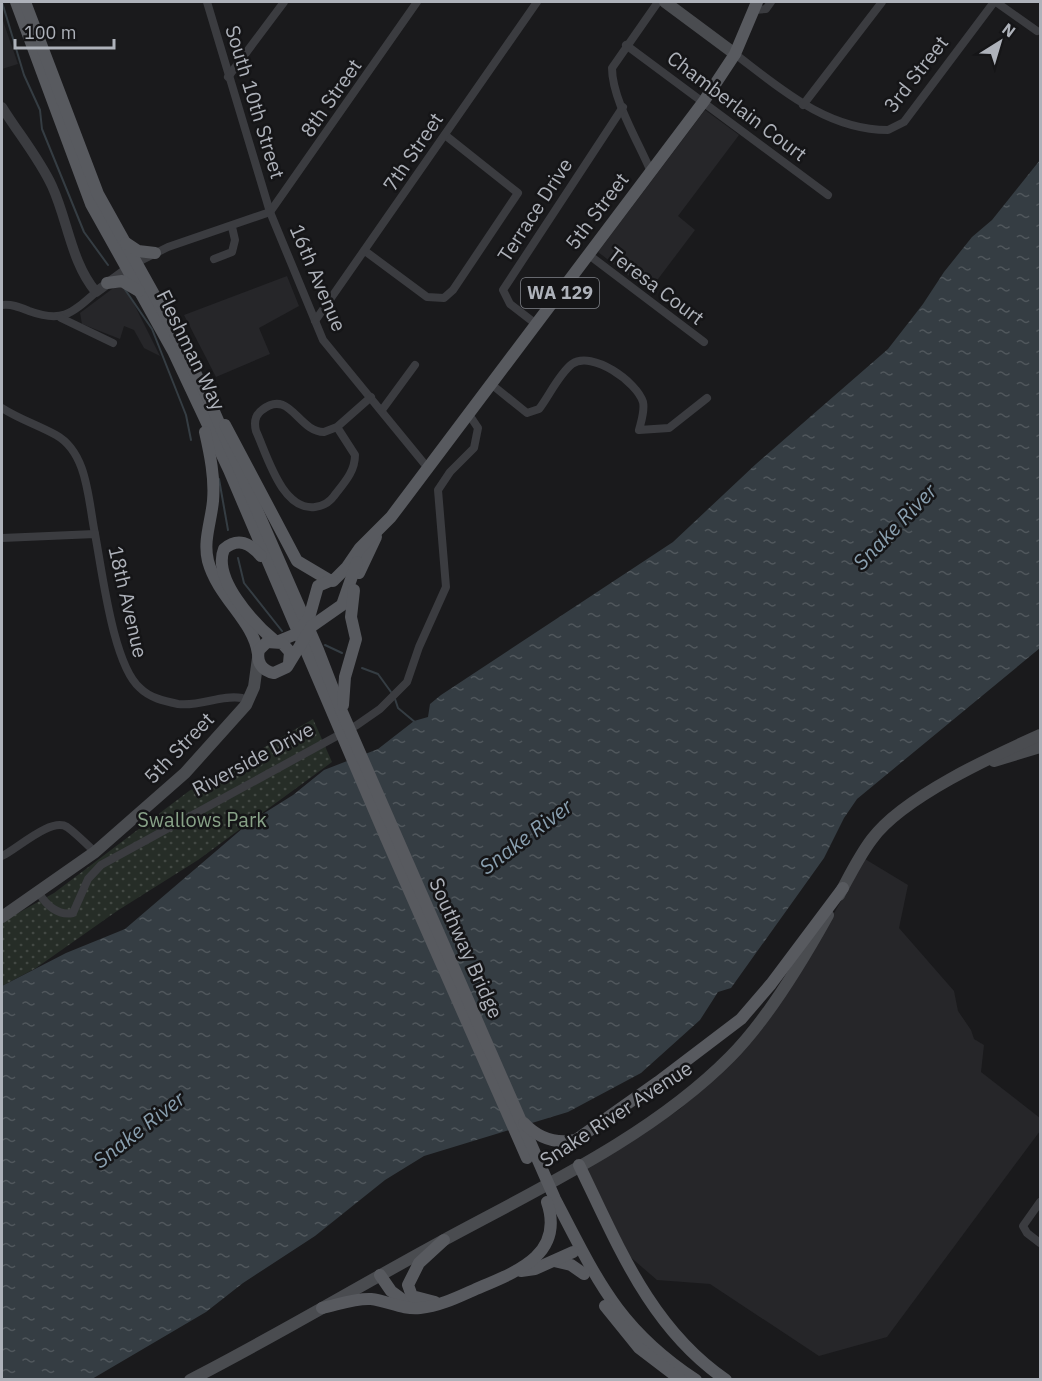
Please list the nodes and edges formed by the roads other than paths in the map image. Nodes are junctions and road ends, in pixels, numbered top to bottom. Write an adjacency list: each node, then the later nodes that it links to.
1 (16, 2): 32 (main road, Fleshman Way)
2 (25, 2): 27 (main road, Fleshman Way)
3 (207, 2): 16 (street, South 10th Street)
4 (284, 2): 16 (street)
5 (417, 2): 25 (street, 8th Street)
6 (537, 2): 22 (street, 7th Street)
7 (658, 2): 14 (street)
8 (665, 2): 15 (main road)
9 (771, 2): 12 (street)
10 (882, 2): 18 (street)
11 (995, 2): 13 (street); 18 (street, 3rd Street)
12 (756, 6): 15 (main road, WA 129)
13 (1037, 31)
14 (626, 45): 17 (street, Chamberlain Court); 20 (street)
15 (735, 54): 17 (main road, 5th Street / WA 129); 18 (street)
16 (228, 76): 25 (street, South 10th Street)
17 (704, 101): 23 (main road, 5th Street / WA 129); 24 (street, Chamberlain Court)
18 (803, 105)
19 (2, 107): 21 (street)
20 (623, 107): 23 (street); 39 (street, Terrace Drive)
21 (5, 120): 34 (street)
22 (445, 135): 28 (street, 7th Street); 28 (street)
23 (651, 172): 30 (main road, 5th Street / WA 129)
24 (828, 195)
25 (270, 212): 26 (street, 16th Avenue); 38 (street, 16th Avenue)
26 (232, 227): 29 (street, 16th Avenue); 31 (street)
27 (125, 243): 29 (main road); 32 (main road, Fleshman Way)
28 (365, 251): 38 (street, 7th Street)
29 (155, 253): 32 (street, 16th Avenue)
30 (589, 255): 39 (main road, 5th Street / WA 129); 40 (street, Teresa Court)
31 (214, 259)
32 (131, 265): 33 (street); 35 (main road, Fleshman Way); 46 (main road, Fleshman Way)
33 (107, 283): 34 (street); 35 (main road)
34 (96, 292): 37 (street)
35 (142, 294): 49 (main road, Fleshman Way)
36 (2, 305): 37 (street)
37 (61, 318): 41 (street)
38 (315, 321): 44 (street, 16th Avenue)
39 (536, 324): 43 (main road, 5th Street / WA 129)
40 (704, 342)
41 (113, 344)
42 (415, 365): 48 (street)
43 (491, 384): 45 (street); 50 (main road, 5th Street / WA 129)
44 (371, 397): 48 (street, 16th Avenue); 51 (street)
45 (708, 398)
46 (209, 400): 58 (main road); 60 (main road, Fleshman Way)
47 (2, 408): 54 (street)
48 (382, 410): 52 (street, 16th Avenue)
49 (201, 413): 57 (main road, Fleshman Way); 62 (main road)
50 (468, 413): 52 (main road, 5th Street / WA 129); 75 (street, Riverside Drive)
51 (337, 427): 51 (street)
52 (427, 467): 53 (main road, 5th Street / WA 129)
53 (379, 532): 56 (main road, 5th Street); 58 (main road, 5th Street)
54 (95, 534): 55 (street, 18th Avenue); 67 (street, 18th Avenue)
55 (2, 538)
56 (370, 549): 59 (main road, 5th Street); 63 (main road)
57 (268, 564): 60 (main road, Fleshman Way); 61 (main road)
58 (331, 580): 59 (main road); 61 (main road, 5th Street)
59 (345, 598): 63 (main road); 64 (main road)
60 (290, 602): 68 (main road, Fleshman Way)
61 (277, 641): 62 (main road); 64 (main road)
62 (258, 656): 65 (main road); 66 (main road, 5th Street)
63 (349, 661): 68 (main road)
64 (289, 663): 65 (main road)
65 (274, 673): 66 (main road)
66 (254, 687): 67 (main road, 5th Street)
67 (246, 705): 72 (main road, 5th Street)
68 (337, 714): 77 (main road, Southway Bridge); 79 (main road, Southway Bridge)
69 (1041, 735): 71 (main road, Snake River Avenue)
70 (1041, 747): 71 (main road, Snake River Avenue)
71 (965, 772): 74 (main road, Snake River Avenue)
72 (95, 852): 73 (street); 75 (main road, 5th Street)
73 (2, 856)
74 (843, 888): 77 (main road); 78 (main road, Snake River Avenue)
75 (38, 893): 76 (main road)
76 (2, 917)
77 (519, 1118): 79 (main road, Southway Bridge)
78 (579, 1165): 81 (main road, Snake River Avenue); 94 (main road)
79 (551, 1201): 83 (main road); 85 (main road)
80 (1041, 1202): 82 (street)
81 (444, 1240): 87 (main road, Snake River Avenue); 88 (main road)
82 (1041, 1243)
83 (575, 1245): 84 (main road); 86 (main road); 93 (main road)
84 (554, 1261): 85 (main road); 86 (main road)
85 (516, 1272): 88 (main road)
86 (584, 1274): 92 (main road)
87 (380, 1275): 89 (main road, Snake River Avenue); 90 (main road)
88 (445, 1303): 90 (main road)
89 (322, 1308): 90 (main road); 91 (main road, Snake River Avenue)
90 (420, 1308)
91 (194, 1379)
92 (681, 1380)
93 (696, 1380)
94 (726, 1380)

